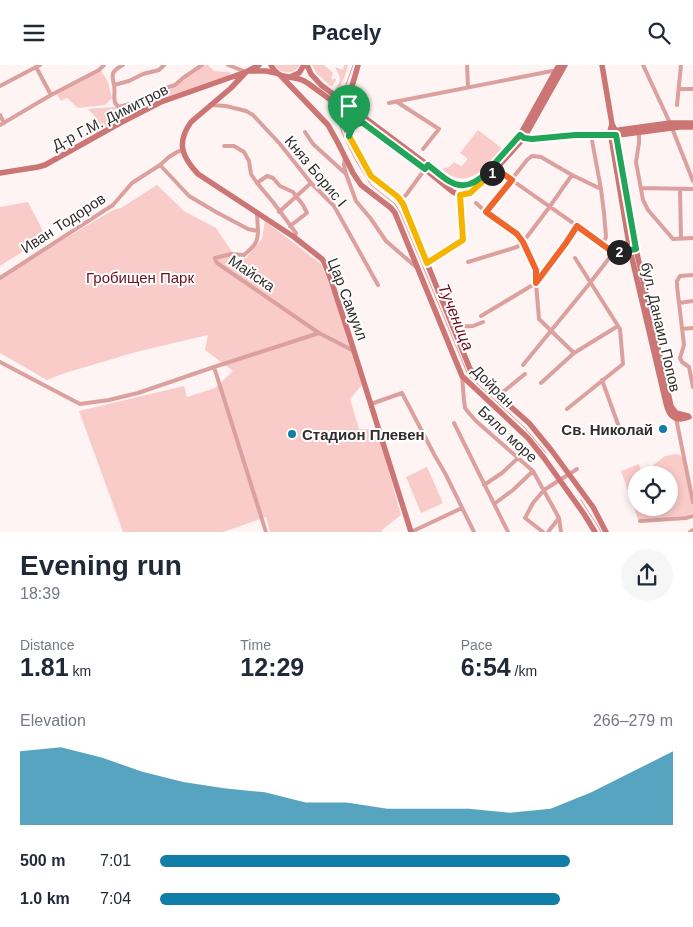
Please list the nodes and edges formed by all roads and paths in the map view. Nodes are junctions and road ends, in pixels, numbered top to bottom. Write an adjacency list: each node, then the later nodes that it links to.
1 (104, 65): 27 (street)
2 (123, 65): 22 (street)
3 (164, 65): 22 (street)
4 (202, 65): 22 (street)
5 (228, 65): 17 (street)
6 (259, 65): 18 (street, Д-р Г.М. Димитров)
7 (270, 65): 20 (street, Дойран)
8 (306, 65): 21 (street); 28 (street)
9 (358, 65): 33 (street)
10 (467, 65): 24 (street)
11 (560, 65): 19 (street)
12 (565, 65): 19 (street)
13 (602, 65): 41 (street, бул. Данаил Попов)
14 (643, 65): 38 (street)
15 (681, 65): 25 (street)
16 (37, 66): 23 (street); 27 (street)
17 (234, 66): 18 (street)
18 (246, 72): 20 (street); 31 (street); 54 (street, Д-р Г.М. Димитров)
19 (558, 73): 24 (street); 45 (street)
20 (278, 74): 21 (street); 49 (street, Дойран)
21 (290, 77): 28 (street)
22 (114, 85)
23 (0, 86)
24 (468, 87): 29 (street)
25 (679, 89): 26 (street); 32 (street)
26 (693, 89)
27 (50, 95): 37 (street)
28 (333, 98): 33 (street)
29 (397, 102): 30 (street); 47 (street)
30 (389, 103)
31 (210, 105): 48 (street); 60 (street, Княз Борис I)
32 (678, 105)
33 (344, 106): 35 (street); 44 (street, Дойран); 51 (street)
34 (0, 115): 37 (street)
35 (363, 123): 44 (street); 51 (street)
36 (693, 123): 38 (street)
37 (2, 124)
38 (671, 126): 39 (street); 41 (street); 42 (street); 53 (street)
39 (693, 127)
40 (305, 132): 55 (street)
41 (612, 132): 42 (street); 43 (street); 82 (street, бул. Данаил Попов)
42 (639, 132): 62 (street)
43 (591, 135): 45 (street); 63 (street)
44 (349, 136): 68 (street, Дойран)
45 (522, 137): 52 (street); 61 (street)
46 (224, 146): 59 (street)
47 (423, 149)
48 (183, 151): 50 (street, Иван Тодоров); 73 (street, Цар Самуил)
49 (346, 157): 55 (street); 87 (street, Дойран)
50 (160, 165): 76 (street); 89 (street, Иван Тодоров)
51 (426, 167): 61 (street); 66 (street); 68 (street)
52 (496, 169): 57 (street); 66 (street)
53 (691, 169): 58 (street)
54 (0, 173)
55 (346, 174): 87 (street)
56 (572, 175): 57 (street); 63 (street); 70 (street)
57 (512, 180): 70 (street); 72 (street)
58 (693, 181)
59 (257, 183): 67 (street); 71 (street)
60 (311, 183): 67 (street); 92 (street, Княз Борис I)
61 (472, 184): 66 (street)
62 (641, 188): 64 (street); 79 (street)
63 (601, 189): 81 (street)
64 (680, 189): 65 (street); 79 (street)
65 (693, 189)
66 (460, 195): 86 (street)
67 (296, 197): 71 (street); 74 (street)
68 (400, 200): 86 (street, Дойран)
69 (476, 203): 72 (street)
70 (550, 207): 75 (street); 80 (street)
71 (279, 212): 74 (street)
72 (486, 212): 80 (street)
73 (258, 213): 76 (street); 77 (street, Цар Самуил)
74 (290, 226): 77 (street)
75 (577, 226): 81 (street); 90 (street)
76 (258, 231): 102 (street, Майска)
77 (294, 237): 103 (street, Цар Самуил)
78 (693, 238): 79 (street)
79 (681, 239)
80 (523, 242): 85 (street); 90 (street)
81 (603, 244): 83 (street)
82 (633, 250): 83 (street); 116 (street, бул. Данаил Попов)
83 (614, 253): 91 (street)
84 (575, 258): 91 (street)
85 (468, 262)
86 (427, 263): 98 (street, Дойран)
87 (419, 270): 109 (street, Дойран)
88 (693, 275): 94 (street)
89 (0, 277)
90 (536, 283): 95 (street); 101 (street)
91 (590, 283): 97 (street); 101 (street)
92 (378, 285)
93 (693, 301): 94 (street)
94 (679, 303): 100 (street)
95 (481, 316)
96 (483, 322): 98 (street)
97 (618, 326): 104 (street); 110 (street)
98 (454, 327): 113 (street, Дойран)
99 (693, 328): 100 (street)
100 (682, 329): 112 (street)
101 (551, 330): 104 (street); 106 (street)
102 (319, 333): 103 (street, Майска); 107 (street)
103 (355, 352): 114 (street, Цар Самуил)
104 (574, 353): 111 (street)
105 (0, 362): 107 (street)
106 (523, 365)
107 (214, 367): 133 (street)
108 (525, 374): 113 (street)
109 (462, 376): 120 (street, Бяло море); 124 (street, Дойран)
110 (602, 380): 115 (street); 119 (street)
111 (542, 383)
112 (693, 387)
113 (498, 395): 123 (street, Дойран)
114 (371, 404): 129 (street); 134 (street, Цар Самуил)
115 (567, 409)
116 (679, 417): 117 (street); 127 (street)
117 (691, 417)
118 (454, 423): 125 (street)
119 (619, 427)
120 (518, 458): 122 (street, Бяло море); 125 (street)
121 (577, 469): 123 (street)
122 (533, 471): 126 (street, Бяло море); 128 (street)
123 (569, 473): 124 (street); 141 (street, Дойран)
124 (559, 480): 126 (street); 140 (street, Дойран)
125 (484, 485): 128 (street)
126 (544, 490): 131 (street, Бяло море); 137 (street)
127 (693, 502)
128 (494, 504): 136 (street)
129 (462, 509): 134 (street); 135 (street)
130 (693, 516): 132 (street)
131 (559, 518): 138 (street); 139 (street, Бяло море)
132 (640, 521)
133 (266, 532)
134 (412, 532)
135 (474, 532)
136 (508, 532)
137 (542, 532)
138 (548, 532)
139 (561, 532)
140 (595, 532)
141 (606, 532)

